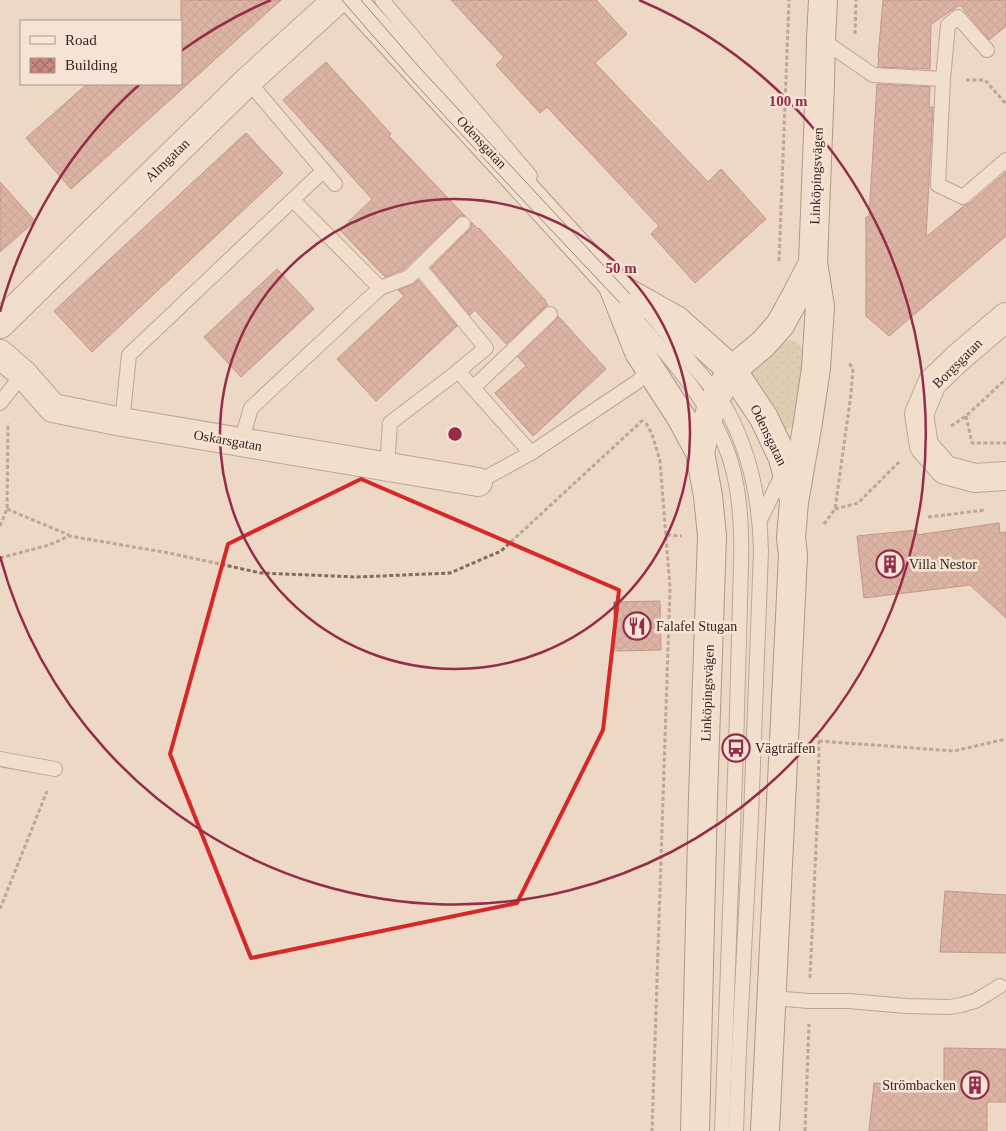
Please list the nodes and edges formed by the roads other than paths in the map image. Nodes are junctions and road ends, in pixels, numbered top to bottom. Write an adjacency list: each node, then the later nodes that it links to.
1 (337, 0): 8 (street, Almgatan)
2 (352, 0): 17 (street, Odensgatan)
3 (382, 0): 17 (lane)
4 (823, 0): 5 (street, Linköpingsvägen)
5 (821, 40): 7 (lane); 14 (street, Linköpingsvägen)
6 (987, 50): 7 (lane)
7 (943, 79): 9 (lane)
8 (248, 81): 10 (lane); 20 (street, Almgatan)
9 (1006, 160)
10 (323, 171): 11 (lane); 12 (lane)
11 (335, 184)
12 (293, 200): 16 (lane); 29 (lane)
13 (463, 224): 15 (lane)
14 (813, 263): 24 (street, Linköpingsvägen); 30 (street, Linköpingsvägen)
15 (419, 267): 16 (lane); 23 (lane)
16 (380, 288): 31 (lane)
17 (621, 293): 22 (street, Odensgatan); 24 (street, Odensgatan); 28 (lane)
18 (550, 314): 26 (lane)
19 (1006, 317): 36 (street, Borgsgatan)
20 (0, 324)
21 (0, 354): 25 (street, Oskarsgatan)
22 (659, 362): 28 (lane); 32 (street, Odensgatan); 33 (lane)
23 (465, 366): 26 (lane); 34 (lane)
24 (732, 370): 28 (street, Linköpingsvägen); 35 (street, Odensgatan)
25 (23, 374): 27 (lane); 29 (street, Oskarsgatan)
26 (472, 388): 33 (lane)
27 (2, 401)
28 (713, 404): 32 (street, Linköpingsvägen); 39 (lane); 45 (lane)
29 (122, 422): 31 (street, Oskarsgatan)
30 (808, 422): 35 (lane); 38 (street, Linköpingsvägen)
31 (240, 442): 34 (street, Oskarsgatan)
32 (700, 452): 44 (street, Linköpingsvägen)
33 (531, 453): 37 (lane)
34 (387, 467): 37 (street, Oskarsgatan)
35 (786, 467): 38 (street, Odensgatan); 39 (lane)
36 (1006, 476)
37 (478, 482)
38 (794, 502): 43 (street, Linköpingsvägen)
39 (760, 520): 46 (lane)
40 (0, 759): 41 (lane)
41 (56, 769)
42 (1000, 986): 43 (lane)
43 (772, 998): 47 (street, Linköpingsvägen)
44 (695, 1131)
45 (722, 1131)
46 (736, 1131)
47 (765, 1131)

